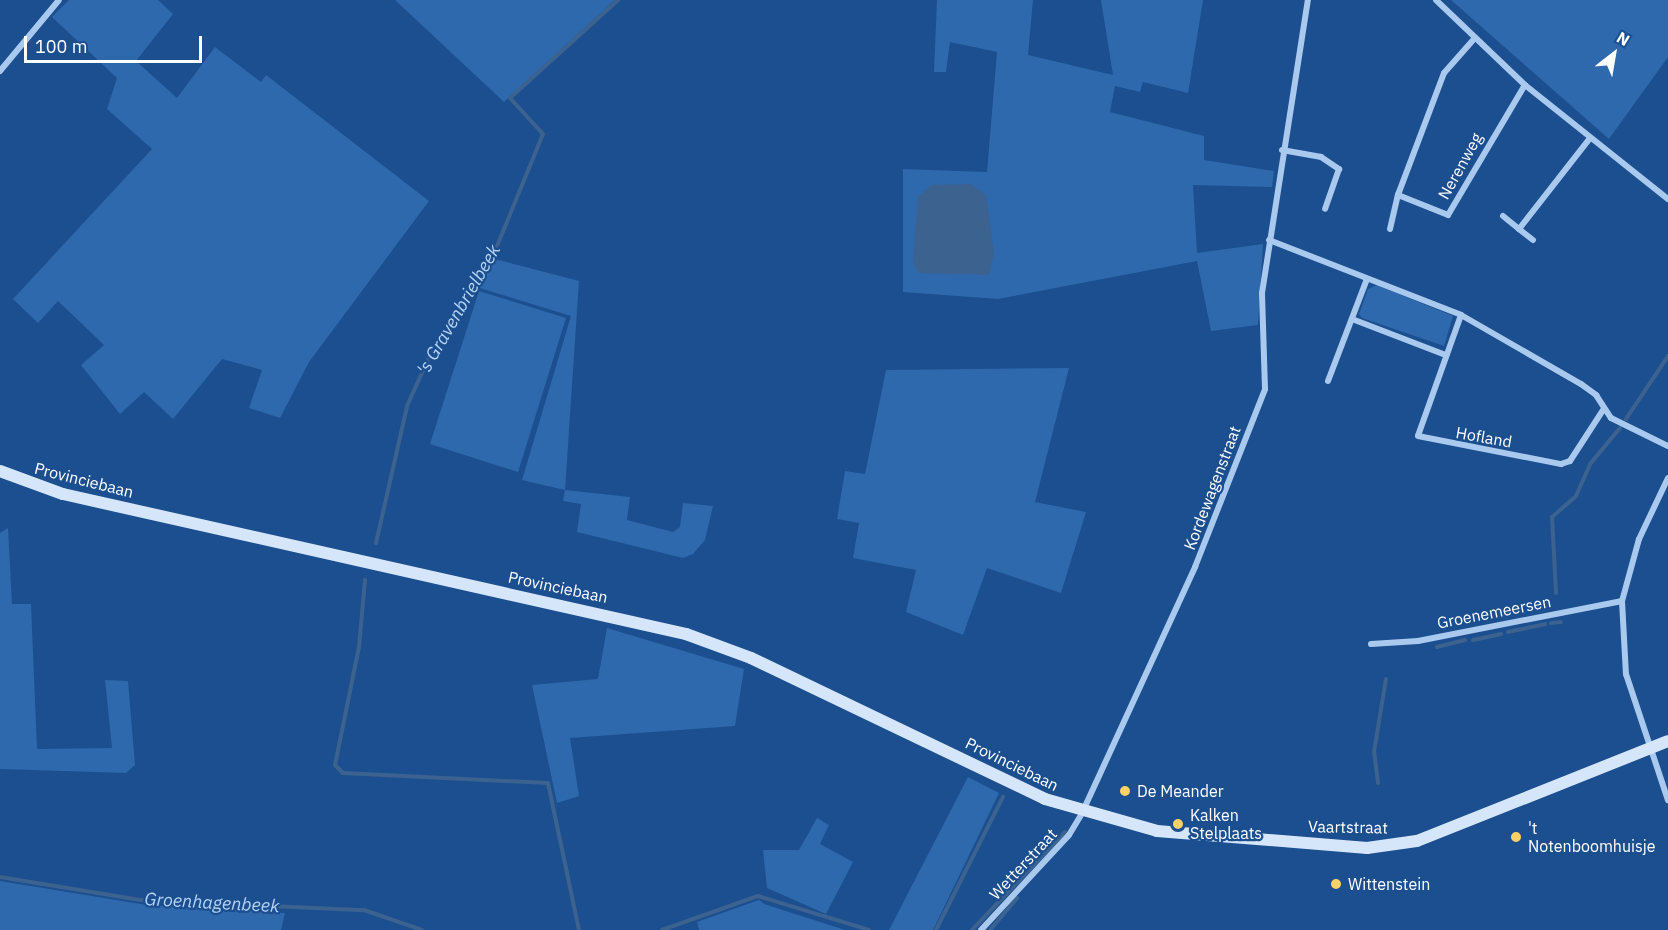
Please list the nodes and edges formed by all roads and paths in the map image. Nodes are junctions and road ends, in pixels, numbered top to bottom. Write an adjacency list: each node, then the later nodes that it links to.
1 (59, 0): 5 (street)
2 (1308, 0): 8 (street, Kordewagenstraat)
3 (1436, 0): 4 (street)
4 (1474, 39): 6 (street); 9 (street)
5 (0, 71)
6 (1525, 85): 7 (street); 9 (street, Nerenweg)
7 (1590, 138): 10 (street); 14 (street)
8 (1282, 150): 11 (street); 15 (street, Kordewagenstraat)
9 (1398, 195): 13 (street)
10 (1668, 199)
11 (1326, 209)
12 (1503, 216): 14 (street)
13 (1390, 229)
14 (1519, 229): 16 (street)
15 (1269, 240): 17 (street); 31 (street, Kordewagenstraat)
16 (1533, 240)
17 (1367, 279): 18 (street); 19 (street)
18 (1461, 315): 20 (street, Hofland); 22 (street)
19 (1352, 319): 20 (street); 21 (street)
20 (1446, 355): 22 (street, Hofland)
21 (1328, 381)
22 (1603, 410): 23 (street)
23 (1668, 446)
24 (0, 471): 31 (main road, Provinciebaan)
25 (1668, 478): 26 (street)
26 (1622, 601): 27 (street, Groenemeersen); 29 (street)
27 (1371, 644)
28 (1668, 741): 29 (main road, Vaartstraat)
29 (1650, 748): 30 (street); 31 (main road, Vaartstraat)
30 (1668, 800)
31 (1082, 813): 32 (street, Wetterstraat)
32 (981, 930)

